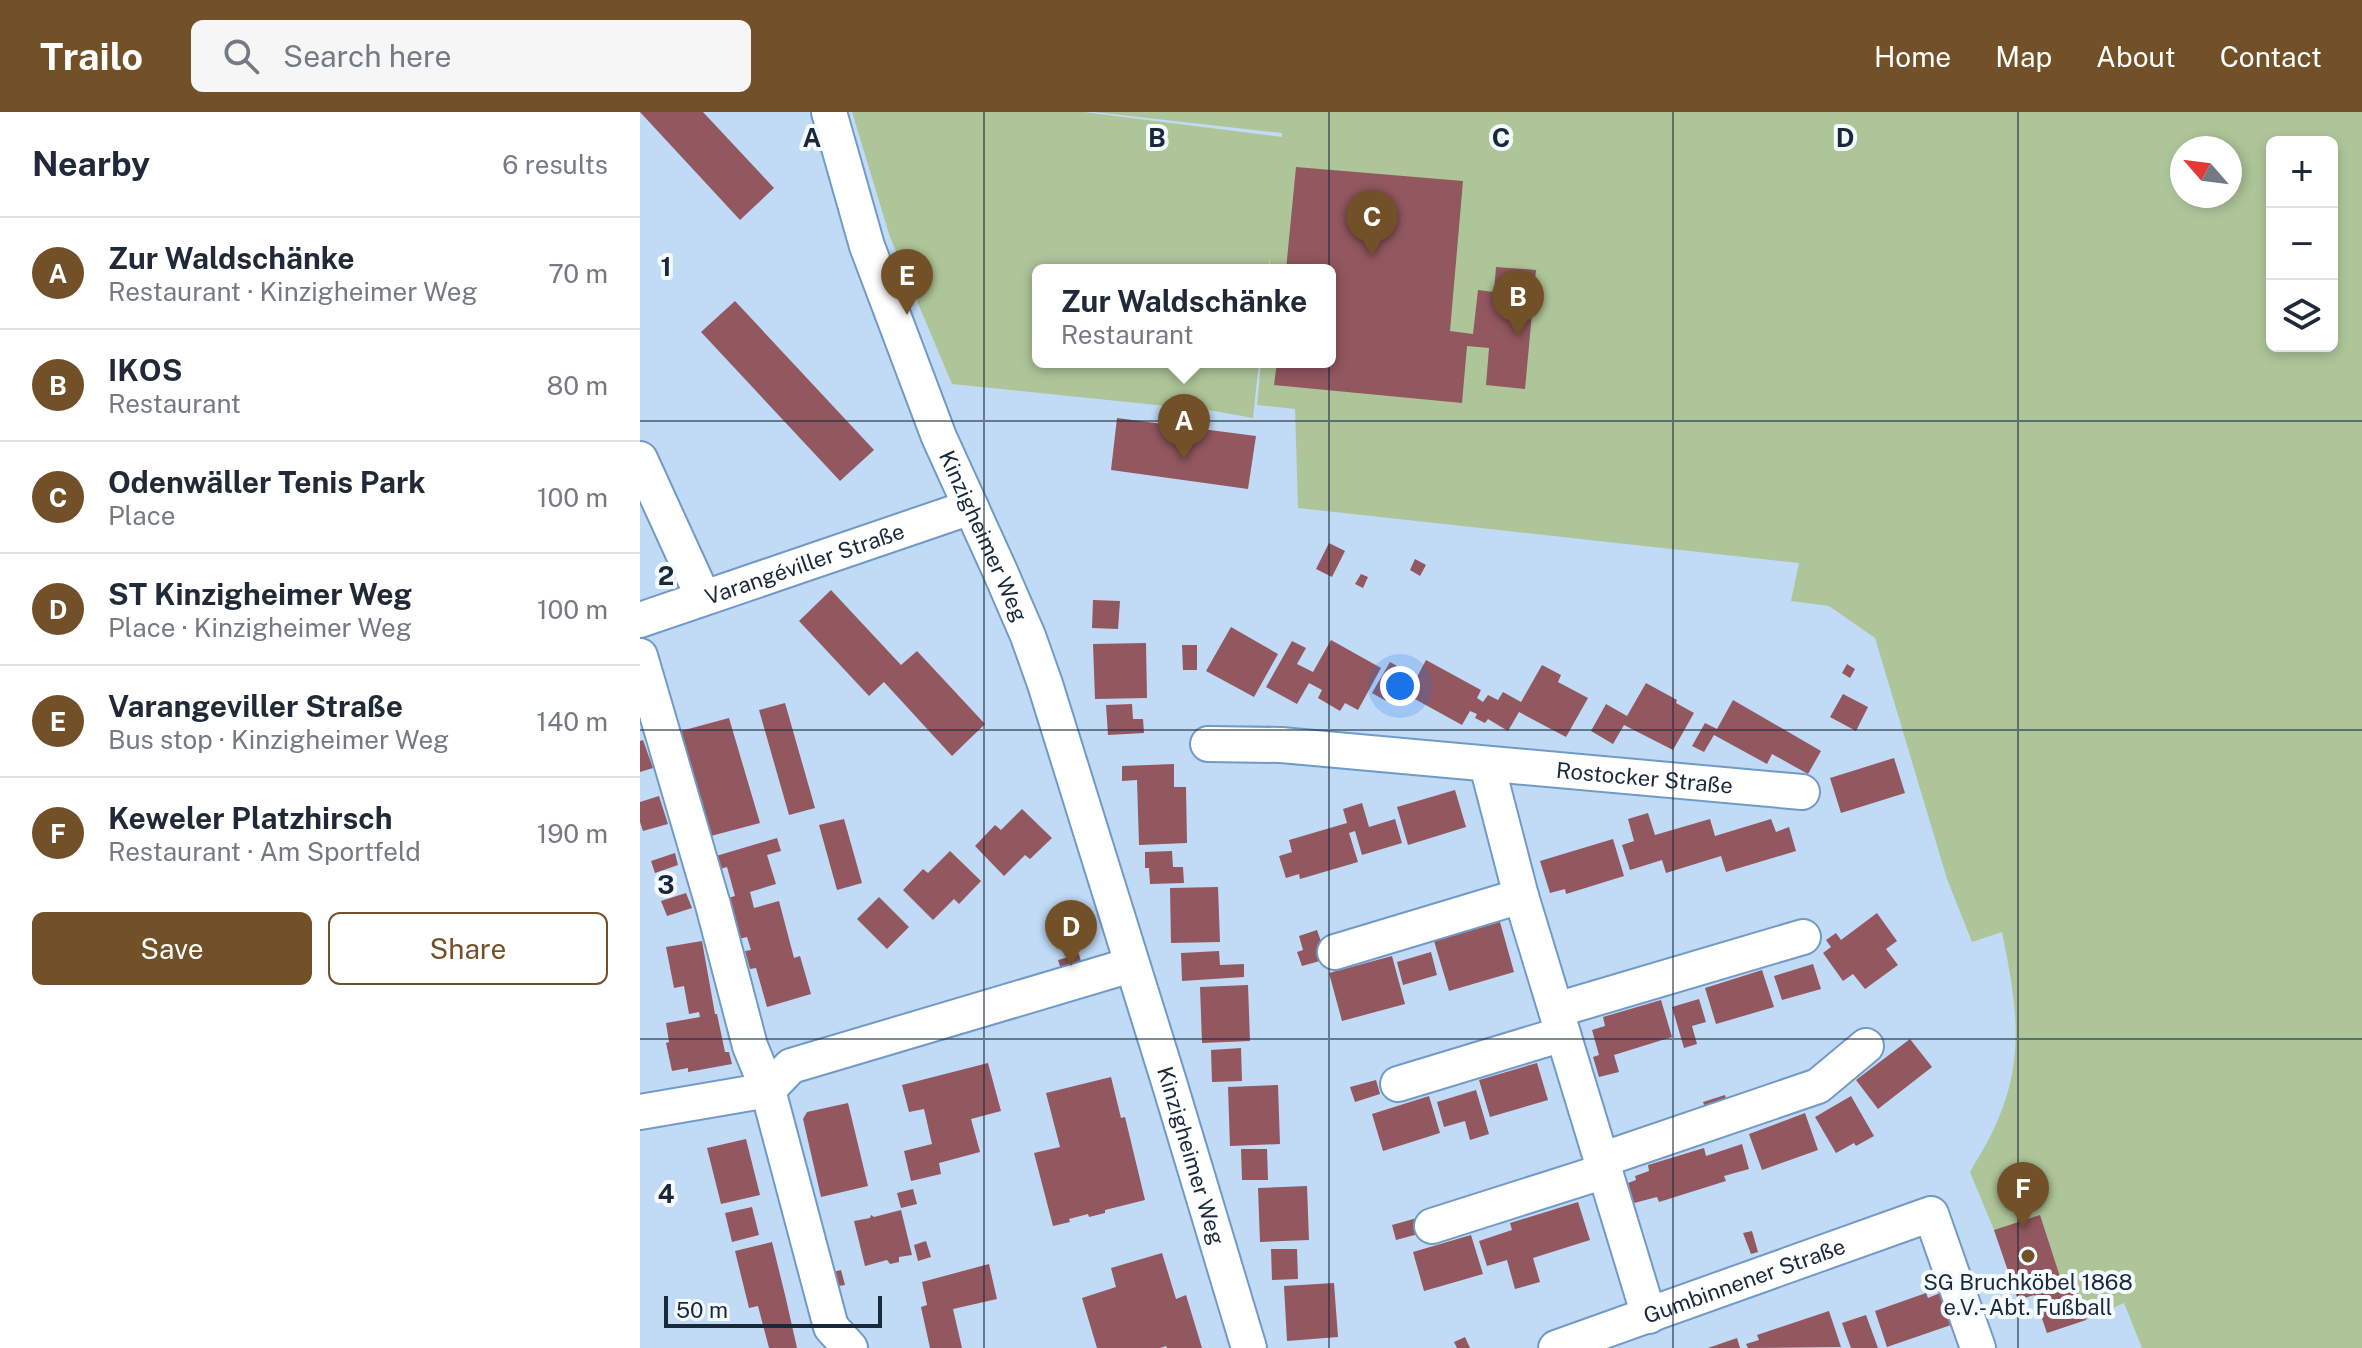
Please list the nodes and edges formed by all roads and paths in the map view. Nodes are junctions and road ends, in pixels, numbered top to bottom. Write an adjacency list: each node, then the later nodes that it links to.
1 (829, 112): 3 (street, Kinzigheimer Weg)
2 (640, 459): 4 (street)
3 (971, 507): 4 (street, Varangéviller Straße); 13 (street, Kinzigheimer Weg)
4 (703, 597): 5 (street, Varangéviller Straße)
5 (640, 620)
6 (640, 656): 17 (street)
7 (1208, 744): 8 (street, Rostocker Straße)
8 (1487, 765): 9 (street, Rostocker Straße); 10 (street)
9 (1802, 792)
10 (1521, 896): 12 (street); 14 (street)
11 (1803, 937): 14 (street)
12 (1335, 952)
13 (1131, 965): 17 (street); 23 (street, Kinzigheimer Weg)
14 (1560, 1022): 16 (street); 19 (street)
15 (1866, 1046): 19 (street)
16 (1398, 1084)
17 (768, 1090): 18 (street); 22 (street)
18 (640, 1112)
19 (1603, 1166): 20 (street); 21 (street)
20 (1432, 1226)
21 (1649, 1316): 24 (street, Gumbinnener Straße); 25 (street, Gumbinnener Straße)
22 (850, 1348)
23 (1249, 1348)
24 (1556, 1348)
25 (1978, 1348)

